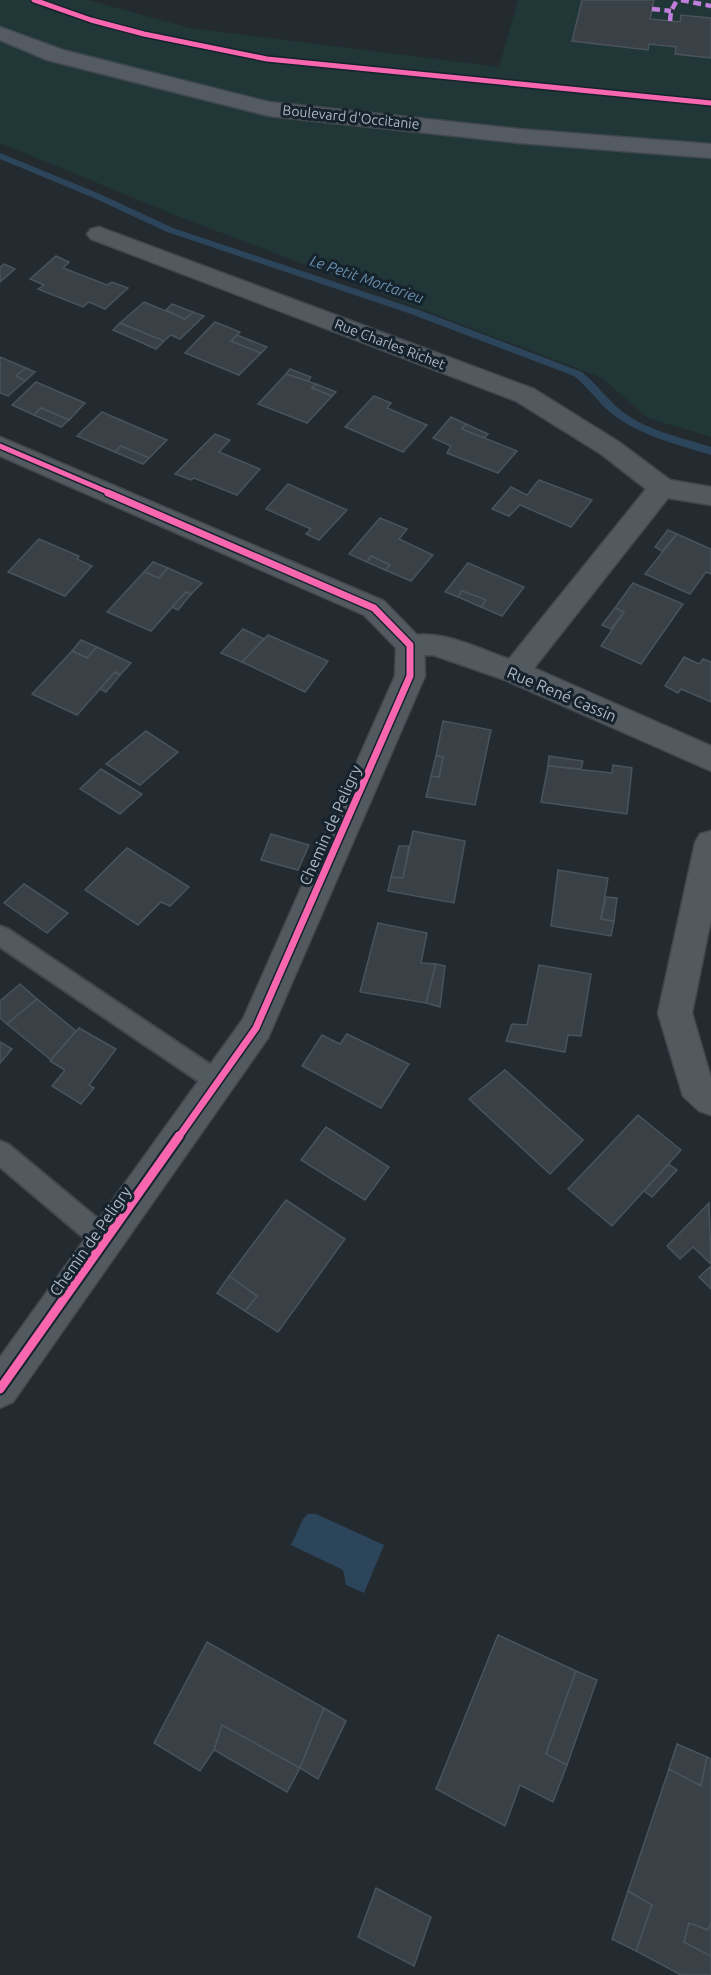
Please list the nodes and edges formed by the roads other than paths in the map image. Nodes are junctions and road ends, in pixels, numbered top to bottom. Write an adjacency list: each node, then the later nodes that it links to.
1 (0, 33): 2 (main road, Boulevard d'Occitanie)
2 (711, 151)
3 (99, 234): 5 (street, Rue Charles Richet)
4 (0, 446): 7 (street)
5 (662, 488): 6 (street); 8 (street)
6 (711, 496)
7 (410, 645): 8 (street, Rue René Cassin); 12 (street, Chemin de Peligry)
8 (515, 672): 9 (street, Rue René Cassin)
9 (711, 759)
10 (711, 843): 13 (street)
11 (0, 935): 12 (lane)
12 (218, 1082): 15 (street, Chemin de Peligry)
13 (711, 1100)
14 (0, 1152): 15 (lane)
15 (106, 1241): 16 (street, Chemin de Peligry)
16 (0, 1389)

